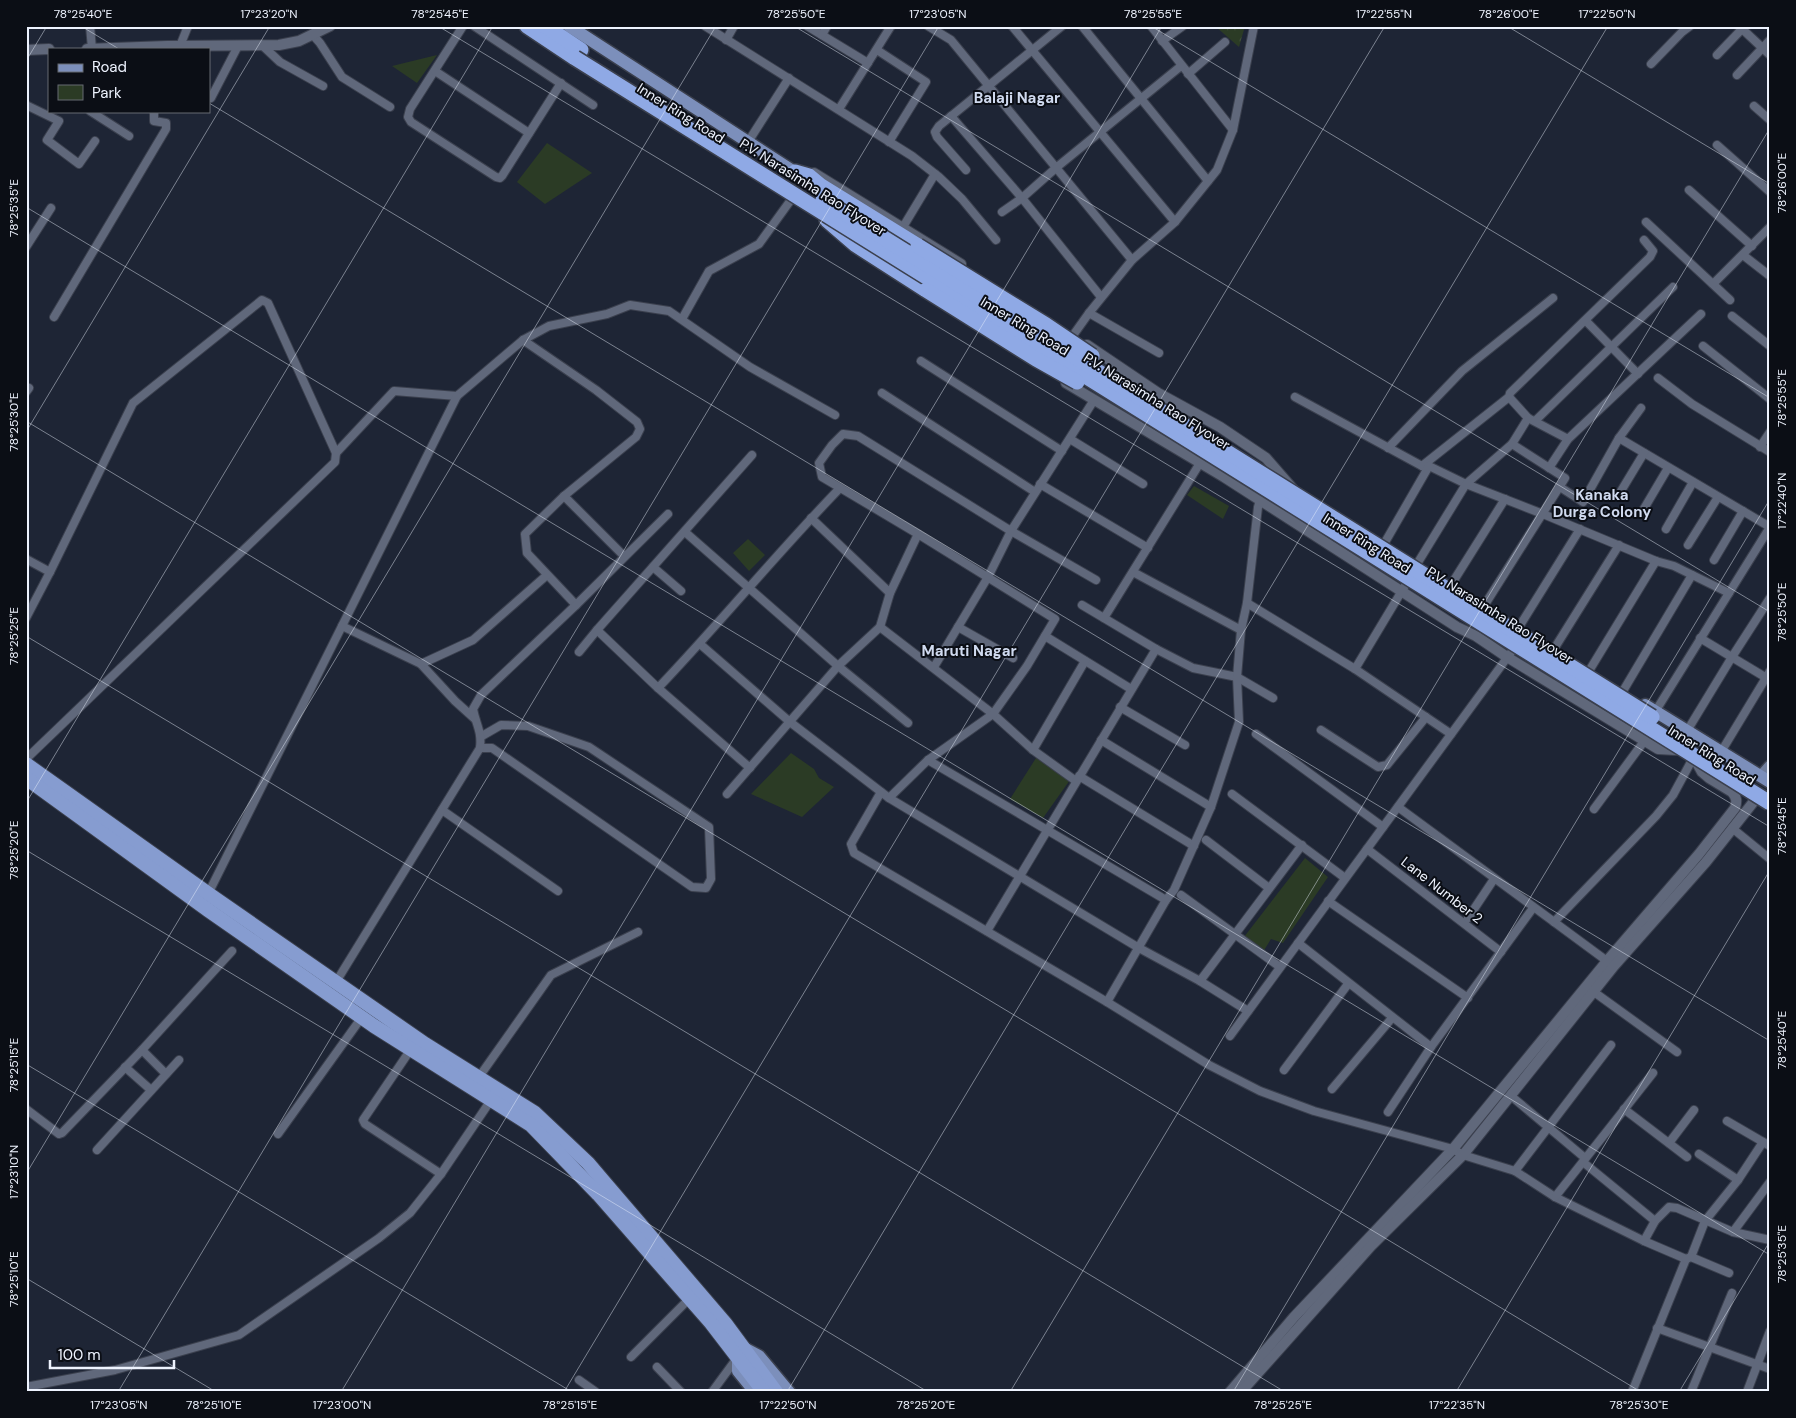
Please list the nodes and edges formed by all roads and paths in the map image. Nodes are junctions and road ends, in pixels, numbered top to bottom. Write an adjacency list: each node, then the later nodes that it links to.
1 (90, 26): 35 (street)
2 (188, 26): 31 (street)
3 (330, 26): 25 (street)
4 (464, 26): 47 (street)
5 (474, 26): 51 (street)
6 (520, 26): 80 (main road, Inner Ring Road)
7 (527, 26): 138 (highway, P.V. Narasimha Rao Flyover, bridge)
8 (545, 26): 138 (highway, P.V. Narasimha Rao Flyover, bridge)
9 (568, 26): 70 (main road, Inner Ring Road)
10 (705, 26): 27 (street)
11 (734, 26): 27 (street)
12 (807, 26): 26 (street)
13 (827, 26): 26 (street)
14 (891, 26): 41 (street)
15 (928, 26): 53 (street)
16 (1012, 26): 38 (street)
17 (1062, 26): 38 (street)
18 (1082, 26): 55 (street)
19 (1150, 26): 29 (street)
20 (1183, 26): 29 (street)
21 (1254, 26): 65 (street)
22 (1690, 26): 24 (street)
23 (1740, 28): 39 (street); 42 (street)
24 (1680, 29): 45 (street)
25 (312, 34): 33 (street); 59 (street)
26 (822, 35): 44 (street)
27 (726, 40): 50 (street)
28 (1770, 40): 39 (street)
29 (1162, 42): 46 (street)
30 (1224, 42): 48 (street)
31 (180, 46): 32 (street); 34 (street)
32 (238, 46): 33 (street); 54 (street)
33 (264, 46): 52 (street)
34 (167, 47): 36 (street)
35 (92, 48)
36 (130, 48)
37 (48, 49): 40 (street)
38 (1032, 49): 53 (street); 66 (street)
39 (1762, 49): 43 (street); 49 (street)
40 (26, 50)
41 (877, 50): 44 (street); 71 (street)
42 (1717, 55)
43 (1770, 55)
44 (868, 63): 60 (street)
45 (1651, 64)
46 (1181, 66): 48 (street); 55 (street)
47 (435, 71): 67 (street); 67 (street)
48 (1188, 74): 65 (street)
49 (1737, 75)
50 (789, 78): 60 (street); 70 (street)
51 (561, 83): 57 (street); 67 (street)
52 (322, 86)
53 (989, 86): 63 (street); 73 (street)
54 (211, 98)
55 (1142, 98): 66 (street); 77 (street)
56 (26, 105): 69 (street)
57 (593, 105)
58 (1754, 106): 64 (street)
59 (390, 107)
60 (839, 109): 71 (street)
61 (92, 112): 68 (street)
62 (154, 112): 104 (street)
63 (951, 116): 74 (street); 81 (street)
64 (1770, 120)
65 (1233, 130): 77 (street)
66 (1100, 132): 73 (street); 85 (street)
67 (529, 133)
68 (129, 136)
69 (94, 141)
70 (748, 142): 75 (main road, Inner Ring Road)
71 (889, 142): 76 (street)
72 (1717, 145): 79 (street)
73 (1057, 167): 81 (street); 94 (street)
74 (966, 170)
75 (792, 171): 87 (street); 109 (main road, Inner Ring Road); 138 (highway, bridge)
76 (935, 174): 87 (street); 89 (street)
77 (1208, 181): 85 (street)
78 (1689, 190): 91 (street)
79 (1770, 192)
80 (793, 197): 83 (main road, Inner Ring Road); 105 (street)
81 (1022, 198): 84 (street); 98 (street)
82 (51, 208): 92 (street)
83 (816, 211): 107 (main road, Inner Ring Road); 138 (highway, bridge)
84 (1002, 212)
85 (1175, 222): 94 (street)
86 (1646, 222): 96 (street)
87 (903, 227): 109 (street)
88 (1770, 227): 91 (street)
89 (996, 240)
90 (1644, 240): 106 (street)
91 (1752, 246): 93 (street)
92 (26, 247)
93 (1743, 255): 95 (street); 96 (street)
94 (1132, 260): 98 (street)
95 (1770, 276)
96 (1713, 284): 100 (street)
97 (1673, 287): 112 (street)
98 (1101, 297): 101 (street)
99 (1553, 298): 132 (street)
100 (1730, 300)
101 (1089, 313): 109 (street); 113 (street)
102 (1701, 314): 115 (street)
103 (1732, 316): 111 (street)
104 (54, 317)
105 (682, 319): 108 (street); 124 (street)
106 (1586, 320): 112 (street); 120 (street)
107 (990, 323): 122 (street); 151 (main road, Inner Ring Road)
108 (523, 340): 118 (street); 150 (street)
109 (1070, 340): 166 (main road, Inner Ring Road)
110 (1703, 346): 121 (street)
111 (1770, 346)
112 (1612, 348): 115 (street); 125 (street)
113 (1158, 353)
114 (921, 361): 133 (street)
115 (1638, 374): 128 (street)
116 (1658, 378): 131 (street)
117 (882, 393): 149 (street)
118 (457, 396): 135 (street); 197 (street)
119 (1295, 397): 132 (street)
120 (1509, 397): 125 (street); 140 (street)
121 (1770, 399)
122 (1094, 400): 129 (street); 139 (street)
123 (1641, 408): 127 (street)
124 (835, 415)
125 (1532, 419): 128 (street); 130 (street)
126 (1770, 432): 131 (street)
127 (1619, 438): 136 (street); 147 (street)
128 (1568, 439): 141 (street)
129 (1070, 440): 133 (street); 145 (street)
130 (1512, 444): 141 (street); 146 (street)
131 (1760, 447): 134 (street)
132 (1388, 448): 140 (street)
133 (1062, 451): 144 (street)
134 (1770, 452)
135 (336, 453): 177 (street); 247 (street)
136 (1644, 453): 142 (street); 152 (street)
137 (752, 455): 164 (street)
138 (1228, 458): 250 (highway, P.V. Narasimha Rao Flyover, bridge); 255 (highway, P.V. Narasimha Rao Flyover, bridge)
139 (1200, 463): 151 (street); 169 (street)
140 (1426, 466): 146 (street); 166 (street)
141 (1549, 468): 147 (street)
142 (1668, 468): 143 (street); 156 (street)
143 (1693, 482): 153 (street); 162 (street)
144 (1040, 484): 149 (street); 169 (street)
145 (1143, 484)
146 (1466, 484): 154 (street); 175 (street)
147 (1560, 487): 158 (street)
148 (840, 488): 159 (street); 163 (street); 165 (street)
149 (1035, 492): 163 (street)
150 (564, 496): 171 (street); 180 (street)
151 (1261, 496): 179 (main road, Inner Ring Road); 186 (street); 191 (street)
152 (1618, 496)
153 (1718, 497): 155 (street); 168 (street)
154 (1505, 499): 158 (street); 184 (street)
155 (1743, 511): 160 (street); 173 (street)
156 (1642, 512)
157 (668, 514): 171 (street)
158 (1543, 514): 161 (street); 194 (street)
159 (811, 518): 185 (street); 188 (street)
160 (1770, 527): 189 (street)
161 (1580, 529): 167 (street); 200 (street)
162 (1666, 529)
163 (1011, 531): 182 (street); 183 (street)
164 (685, 532): 176 (street); 185 (street)
165 (918, 534): 182 (street); 188 (street)
166 (1384, 544): 170 (main road, Inner Ring Road)
167 (1619, 545): 174 (street); 207 (street)
168 (1688, 545)
169 (1148, 548): 178 (street)
170 (1402, 555): 175 (main road, Inner Ring Road); 179 (main road)
171 (624, 556): 192 (street)
172 (26, 559): 177 (street)
173 (1714, 560)
174 (1656, 561): 181 (street); 217 (street)
175 (1417, 564): 184 (main road, Inner Ring Road)
176 (653, 567): 187 (street); 201 (street)
177 (50, 572): 195 (street)
178 (1133, 572): 196 (street); 202 (street)
179 (1390, 574): 186 (main road, Inner Ring Road)
180 (547, 575): 192 (street); 213 (street)
181 (1692, 576): 189 (street); 222 (street)
182 (988, 577): 199 (street); 203 (street)
183 (1096, 580)
184 (1451, 585): 194 (main road, Inner Ring Road)
185 (749, 588): 205 (street); 214 (street)
186 (1404, 588): 209 (main road, Inner Ring Road); 216 (street)
187 (681, 591)
188 (890, 593): 198 (street)
189 (1730, 593): 204 (street)
190 (1770, 598): 210 (street)
191 (1247, 603): 202 (street); 216 (street)
192 (576, 605): 228 (street)
193 (1082, 605): 196 (street)
194 (1484, 606): 200 (main road, Inner Ring Road)
195 (26, 618)
196 (1104, 618): 206 (street)
197 (342, 626): 213 (street); 274 (street)
198 (880, 626): 214 (street); 215 (street)
199 (958, 627): 211 (street); 215 (street)
200 (1519, 627): 207 (main road, Inner Ring Road)
201 (597, 630): 208 (street); 220 (street)
202 (1241, 630): 218 (street)
203 (1045, 636): 212 (street); 226 (street)
204 (1700, 638): 210 (street); 225 (street)
205 (700, 644): 220 (street); 229 (street)
206 (1156, 649): 218 (street); 221 (street)
207 (1554, 649): 217 (main road, Inner Ring Road)
208 (580, 652)
209 (1510, 654): 234 (street); 237 (street); 241 (main road, Inner Ring Road)
210 (1732, 657): 219 (street); 232 (street)
211 (1013, 658)
212 (1085, 661): 221 (street); 240 (street)
213 (421, 664): 228 (street)
214 (838, 666): 229 (street); 230 (street)
215 (934, 667): 226 (street)
216 (1355, 669): 227 (street)
217 (1589, 670): 222 (main road, Inner Ring Road)
218 (1237, 677): 223 (street); 256 (street)
219 (1768, 677): 242 (street)
220 (658, 688): 246 (street)
221 (1131, 688): 224 (street)
222 (1623, 691): 225 (main road, Inner Ring Road)
223 (1273, 698)
224 (1120, 707): 236 (street); 238 (street)
225 (1656, 712): 232 (main road, Inner Ring Road)
226 (993, 714): 240 (street); 243 (street)
227 (1426, 717): 231 (street); 234 (street)
228 (475, 719): 235 (street)
229 (790, 722): 246 (street); 251 (street)
230 (908, 722)
231 (1321, 730)
232 (1688, 732): 242 (main road, Inner Ring Road)
233 (1256, 734): 261 (street)
234 (1451, 734): 257 (street)
235 (482, 736): 239 (street); 239 (street)
236 (1101, 740): 248 (street); 256 (street)
237 (1645, 740): 241 (street); 258 (street)
238 (1185, 745)
239 (480, 748): 260 (street)
240 (1033, 750): 248 (street)
241 (1676, 750): 244 (main road, Inner Ring Road)
242 (1721, 752): 249 (main road, Inner Ring Road)
243 (928, 760): 254 (street); 263 (street)
244 (1695, 762): 255 (main road, Inner Ring Road); 280 (street); 288 (street)
245 (1770, 766): 249 (main road)
246 (750, 768): 252 (street)
247 (27, 769): 274 (highway); 297 (highway)
248 (1078, 778): 263 (street); 266 (street)
249 (1765, 779)
250 (1770, 790)
251 (880, 792): 254 (street); 281 (street)
252 (727, 794)
253 (1232, 794): 265 (street)
254 (889, 798): 269 (street)
255 (1763, 802): 259 (main road, Inner Ring Road); 262 (street)
256 (1211, 806): 266 (street)
257 (1398, 807): 261 (street); 271 (street)
258 (1594, 809)
259 (1770, 809)
260 (442, 810): 273 (street); 291 (street)
261 (1383, 827): 267 (street)
262 (1732, 828): 268 (street); 293 (street)
263 (1047, 830): 269 (street); 276 (street)
264 (1206, 840): 272 (street)
265 (1302, 845): 270 (street); 272 (street)
266 (1194, 846): 276 (street)
267 (1367, 849): 270 (street); 287 (street, Lane Number 2)
268 (1770, 859)
269 (1020, 875): 281 (street); 285 (street)
270 (1345, 878): 277 (street)
271 (1494, 879): 278 (street); 279 (street)
272 (1269, 888): 283 (street)
273 (558, 892)
274 (208, 894): 291 (highway)
275 (1181, 895): 283 (street)
276 (1166, 900): 285 (street)
277 (1328, 901): 284 (street); 294 (street)
278 (1533, 908): 280 (street); 287 (street)
279 (1468, 918)
280 (1554, 922): 288 (street)
281 (987, 931): 295 (street)
282 (638, 932): 310 (street)
283 (1235, 934): 289 (street); 290 (street)
284 (1298, 943): 289 (street); 292 (street)
285 (1139, 948): 290 (street); 295 (street)
286 (232, 950): 303 (street)
287 (1501, 952): 294 (street)
288 (1607, 961): 324 (street)
289 (1280, 967): 296 (street)
290 (1200, 981): 296 (street)
291 (336, 982): 310 (highway)
292 (1348, 984): 298 (street); 307 (street)
293 (1594, 992): 304 (street); 313 (street)
294 (1468, 998): 301 (street)
295 (1106, 1002): 324 (street)
296 (1248, 1011): 299 (street)
297 (362, 1017): 302 (highway); 321 (street)
298 (1392, 1018): 301 (street); 311 (street)
299 (1230, 1036)
300 (1611, 1045): 320 (street)
301 (1431, 1047): 318 (street)
302 (411, 1049): 314 (highway); 331 (street)
303 (142, 1050): 306 (street); 309 (street)
304 (1677, 1052)
305 (179, 1060): 309 (street)
306 (125, 1067): 312 (street); 315 (street)
307 (1284, 1070)
308 (1653, 1073): 316 (street)
309 (166, 1074): 312 (street)
310 (479, 1077): 347 (highway)
311 (1332, 1089)
312 (151, 1090): 325 (street)
313 (1511, 1096): 320 (street); 327 (street)
314 (490, 1100): 331 (street); 343 (highway)
315 (26, 1109)
316 (1624, 1109): 322 (street); 329 (street)
317 (1694, 1110): 322 (street)
318 (1388, 1112)
319 (1727, 1121): 323 (street)
320 (1549, 1127): 329 (street); 330 (street)
321 (278, 1134)
322 (1669, 1143): 328 (street)
323 (1766, 1144): 332 (street)
324 (1453, 1149): 327 (street); 361 (street)
325 (97, 1150)
326 (1699, 1154): 332 (street)
327 (1463, 1155): 330 (street); 362 (street)
328 (1688, 1158)
329 (1584, 1160): 334 (street); 335 (street)
330 (1515, 1171): 334 (street)
331 (441, 1174): 353 (street)
332 (1738, 1180): 336 (street)
333 (1770, 1182): 337 (street)
334 (1555, 1196): 339 (street)
335 (1655, 1221): 336 (street); 339 (street)
336 (1705, 1221): 337 (street); 340 (street)
337 (1733, 1232): 338 (street)
338 (1770, 1240)
339 (1644, 1241): 340 (street)
340 (1689, 1258): 341 (street); 344 (street)
341 (1729, 1273)
342 (1732, 1293): 346 (street)
343 (689, 1299): 347 (highway); 348 (street)
344 (1658, 1328): 346 (street); 363 (street)
345 (1770, 1330): 349 (street)
346 (1710, 1348): 349 (street); 364 (street)
347 (741, 1352): 356 (street); 357 (main road); 358 (highway); 359 (highway); 360 (main road)
348 (631, 1357)
349 (1757, 1364): 351 (street); 365 (street)
350 (657, 1367): 355 (street)
351 (1770, 1369)
352 (579, 1380): 354 (street)
353 (26, 1387)
354 (596, 1392)
355 (681, 1392)
356 (712, 1392)
357 (755, 1392)
358 (764, 1392)
359 (776, 1392)
360 (789, 1392)
361 (1230, 1392)
362 (1241, 1392)
363 (1632, 1392)
364 (1691, 1392)
365 (1747, 1392)

